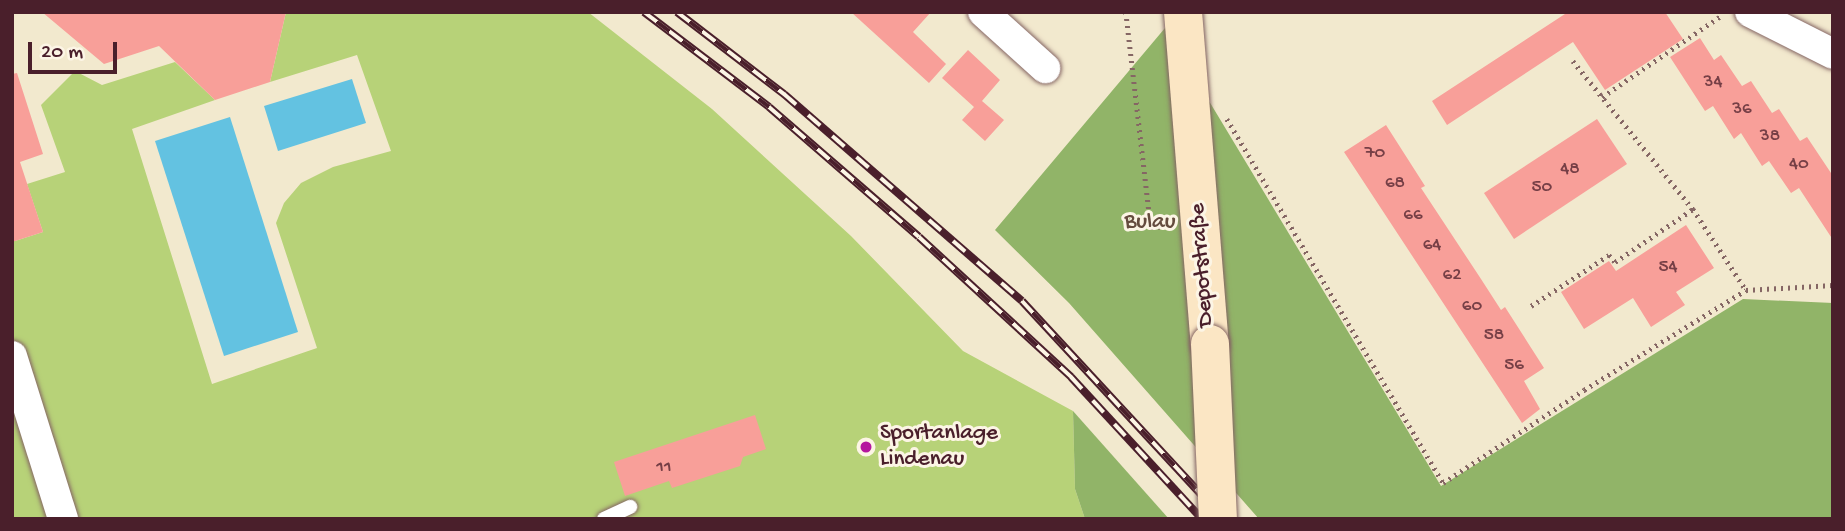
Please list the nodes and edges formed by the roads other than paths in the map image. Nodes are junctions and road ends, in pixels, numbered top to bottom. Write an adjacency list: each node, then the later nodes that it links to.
1 (983, 12): 5 (street)
2 (1182, 12): 11 (main road, Depotstraße, bridge)
3 (1750, 12): 4 (street)
4 (1823, 50): 6 (street)
5 (1045, 68)
6 (1833, 77)
7 (12, 356): 9 (street)
8 (630, 506): 10 (lane)
9 (63, 519)
10 (604, 519)
11 (1218, 519)

